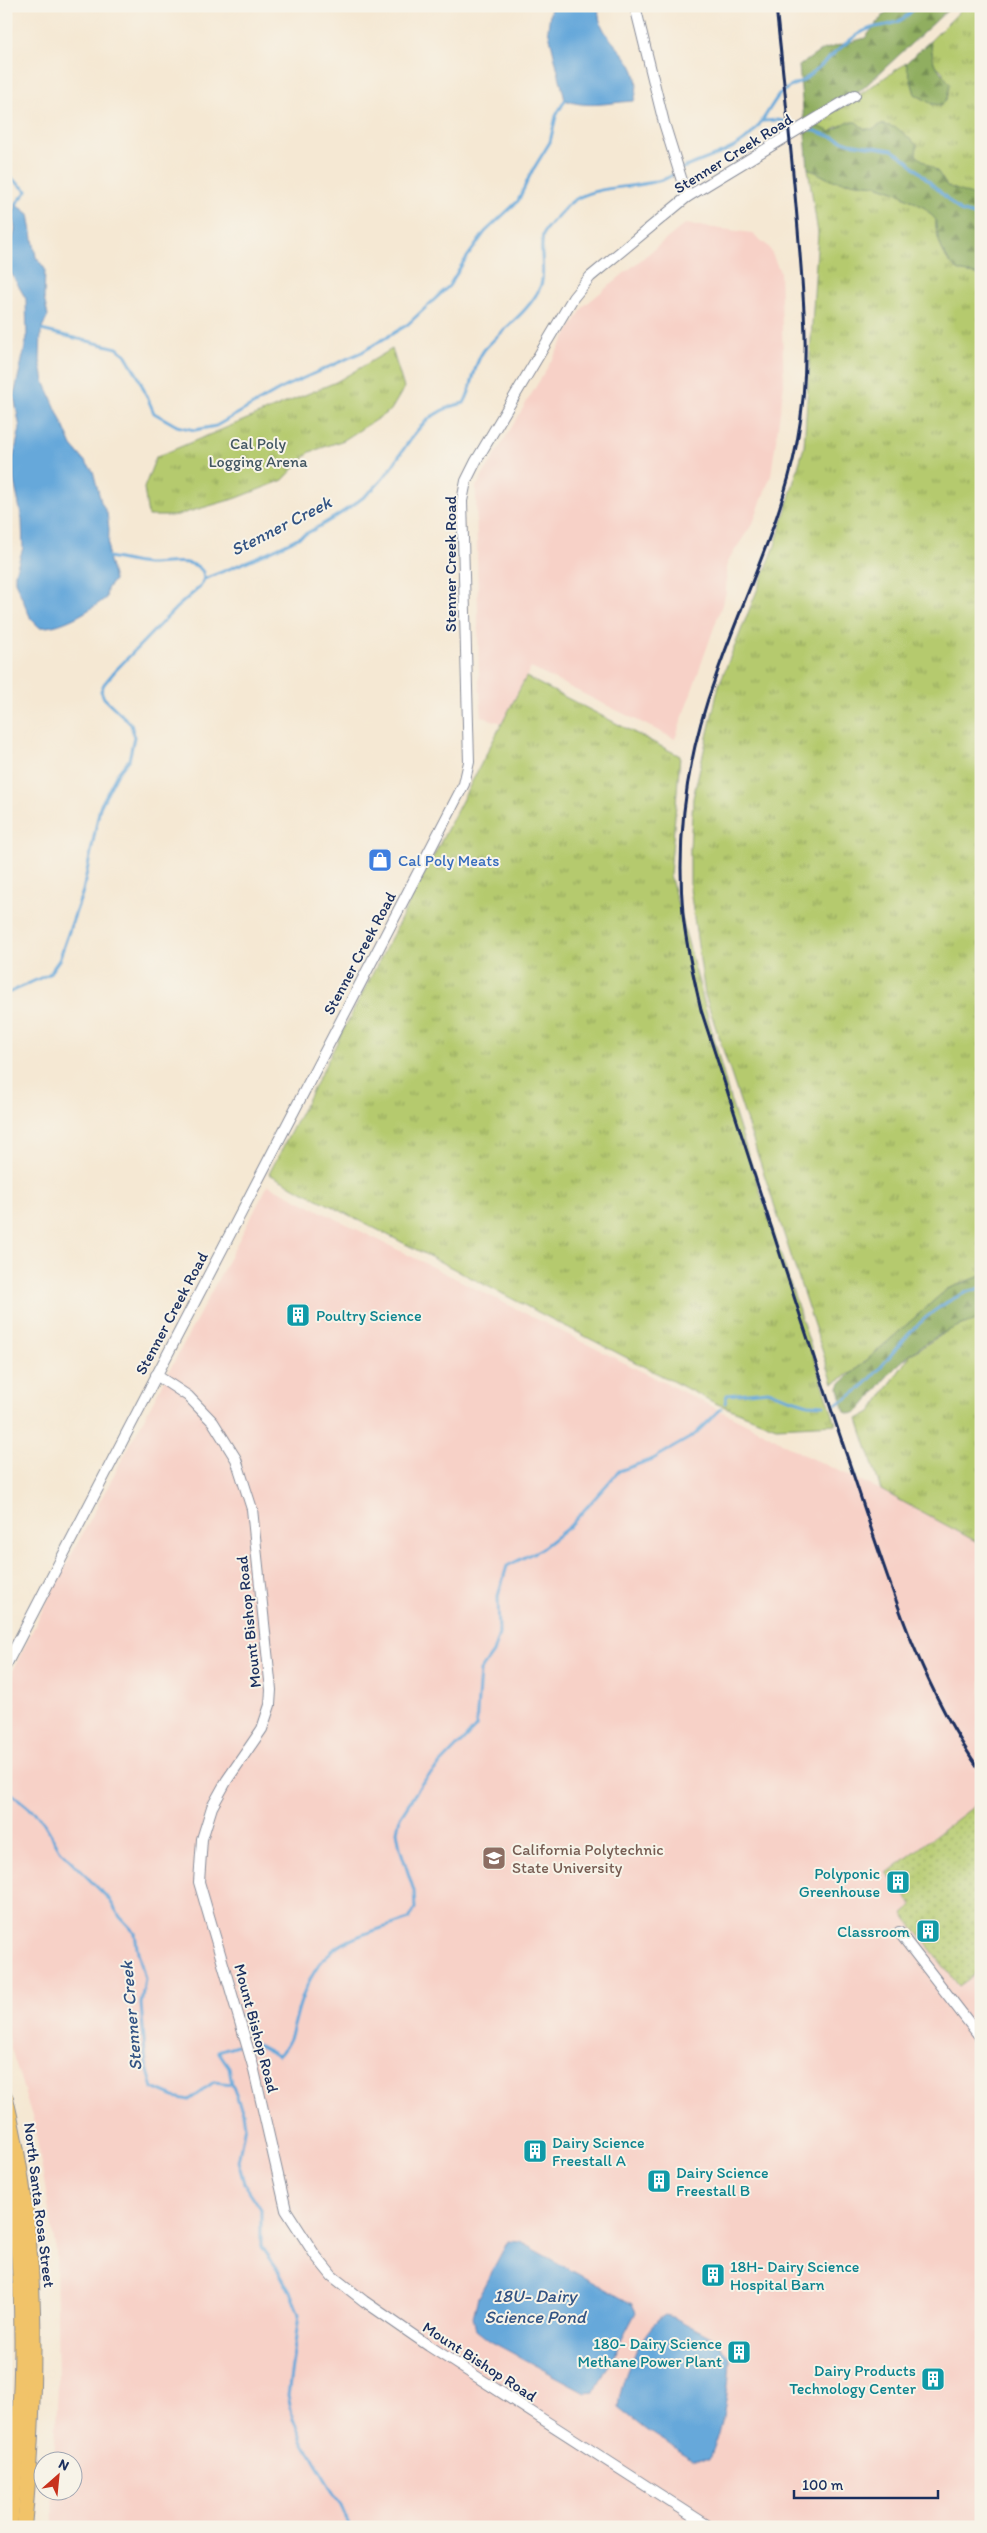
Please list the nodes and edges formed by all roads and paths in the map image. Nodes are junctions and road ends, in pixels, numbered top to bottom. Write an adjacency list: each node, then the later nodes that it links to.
1 (635, 6): 3 (street)
2 (854, 95): 3 (street, Stenner Creek Road)
3 (687, 197): 4 (street, Stenner Creek Road)
4 (156, 1375): 5 (street, Stenner Creek Road); 12 (street, Mount Bishop Road)
5 (6, 1665)
6 (899, 1932): 7 (street)
7 (981, 2038)
8 (6, 2098): 11 (highway, North Santa Rosa Street)
9 (6, 2162): 10 (highway, North Santa Rosa Street)
10 (10, 2527)
11 (24, 2527)
12 (710, 2527)

